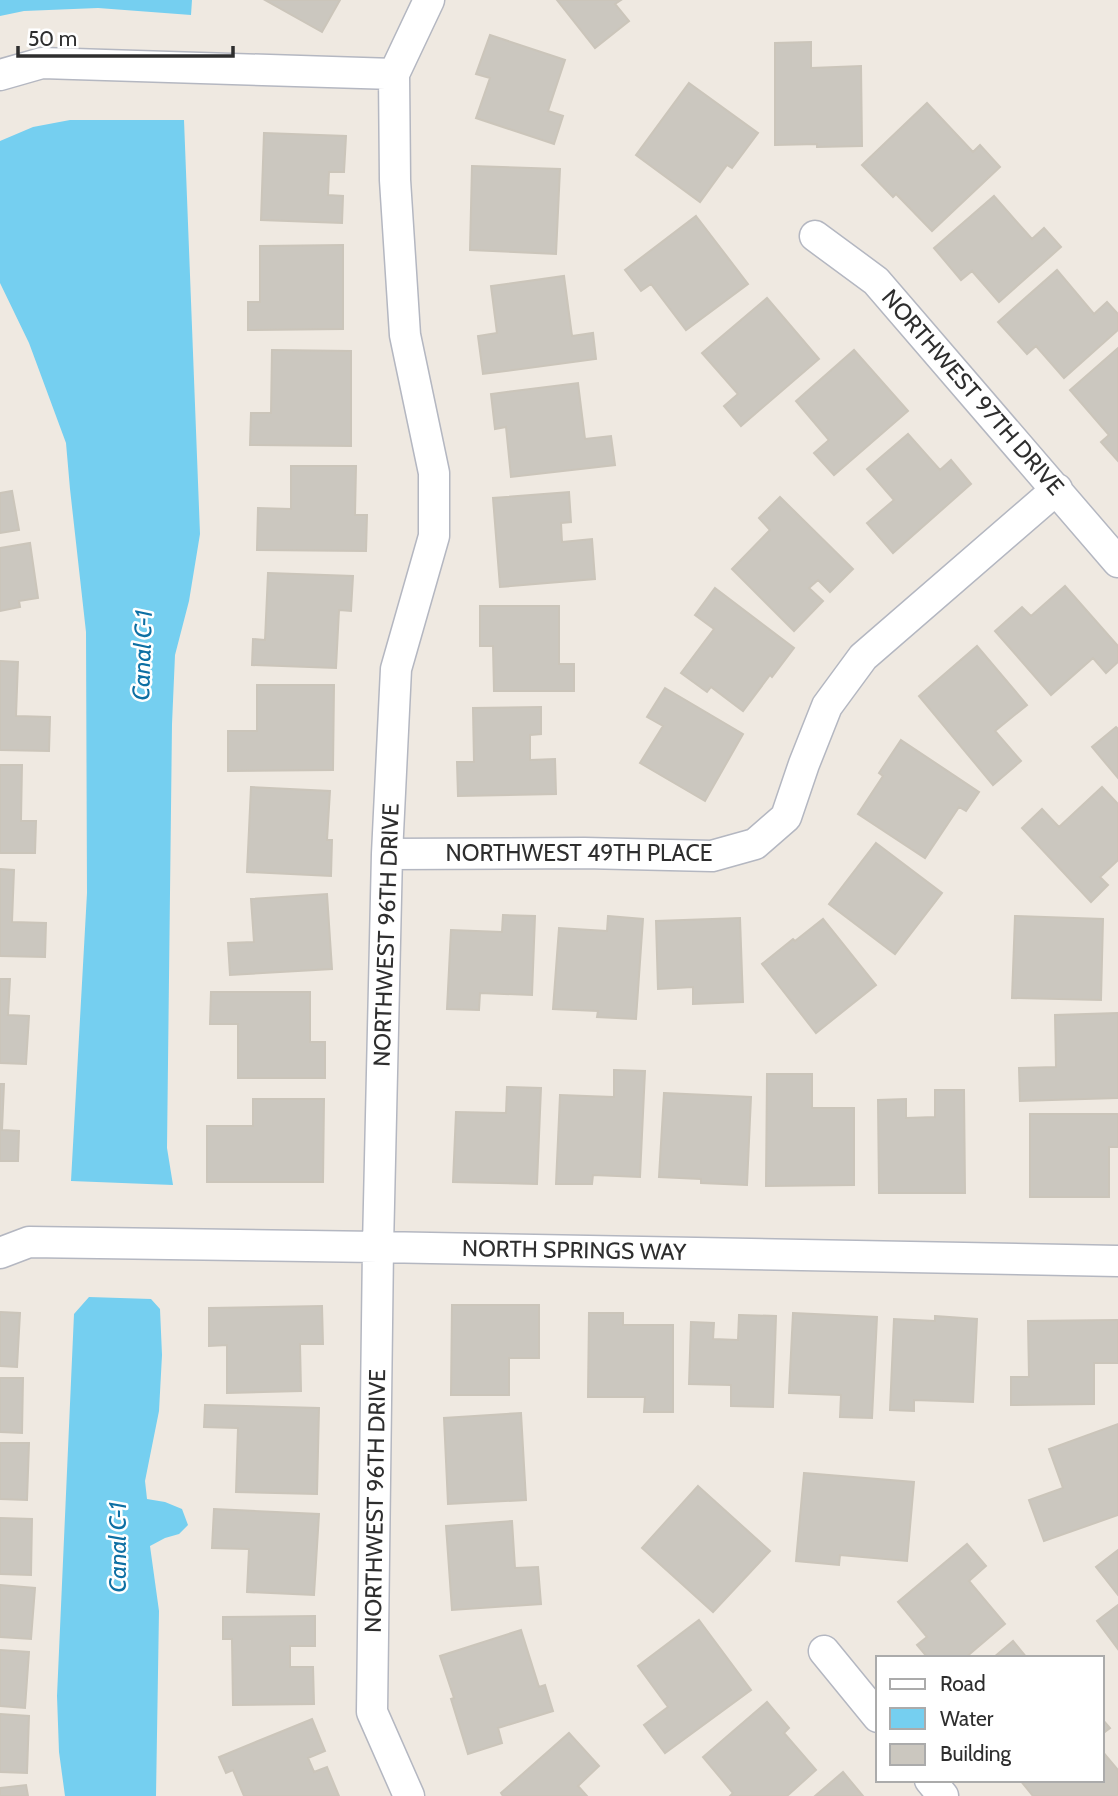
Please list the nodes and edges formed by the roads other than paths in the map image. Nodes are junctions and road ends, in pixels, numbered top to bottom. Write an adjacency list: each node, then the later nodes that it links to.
1 (429, 0): 2 (street)
2 (394, 74): 3 (street); 7 (street, NORTHWEST 96TH DRIVE)
3 (0, 75)
4 (815, 236): 5 (street, NORTHWEST 97TH DRIVE)
5 (1057, 489): 6 (street, NORTHWEST 97TH DRIVE); 7 (street, NORTHWEST 49TH PLACE)
6 (1118, 562)
7 (387, 854): 10 (street, NORTHWEST 96TH DRIVE)
8 (0, 1227): 9 (street, NORTH SPRINGS WAY)
9 (29, 1242): 10 (street, NORTH SPRINGS WAY); 11 (street, NORTH SPRINGS WAY)
10 (378, 1247): 12 (street, NORTH SPRINGS WAY); 16 (street, NORTHWEST 96TH DRIVE)
11 (0, 1252)
12 (1118, 1261)
13 (824, 1651): 14 (street)
14 (876, 1715)
15 (932, 1782): 17 (street)
16 (409, 1796)
17 (943, 1796)

